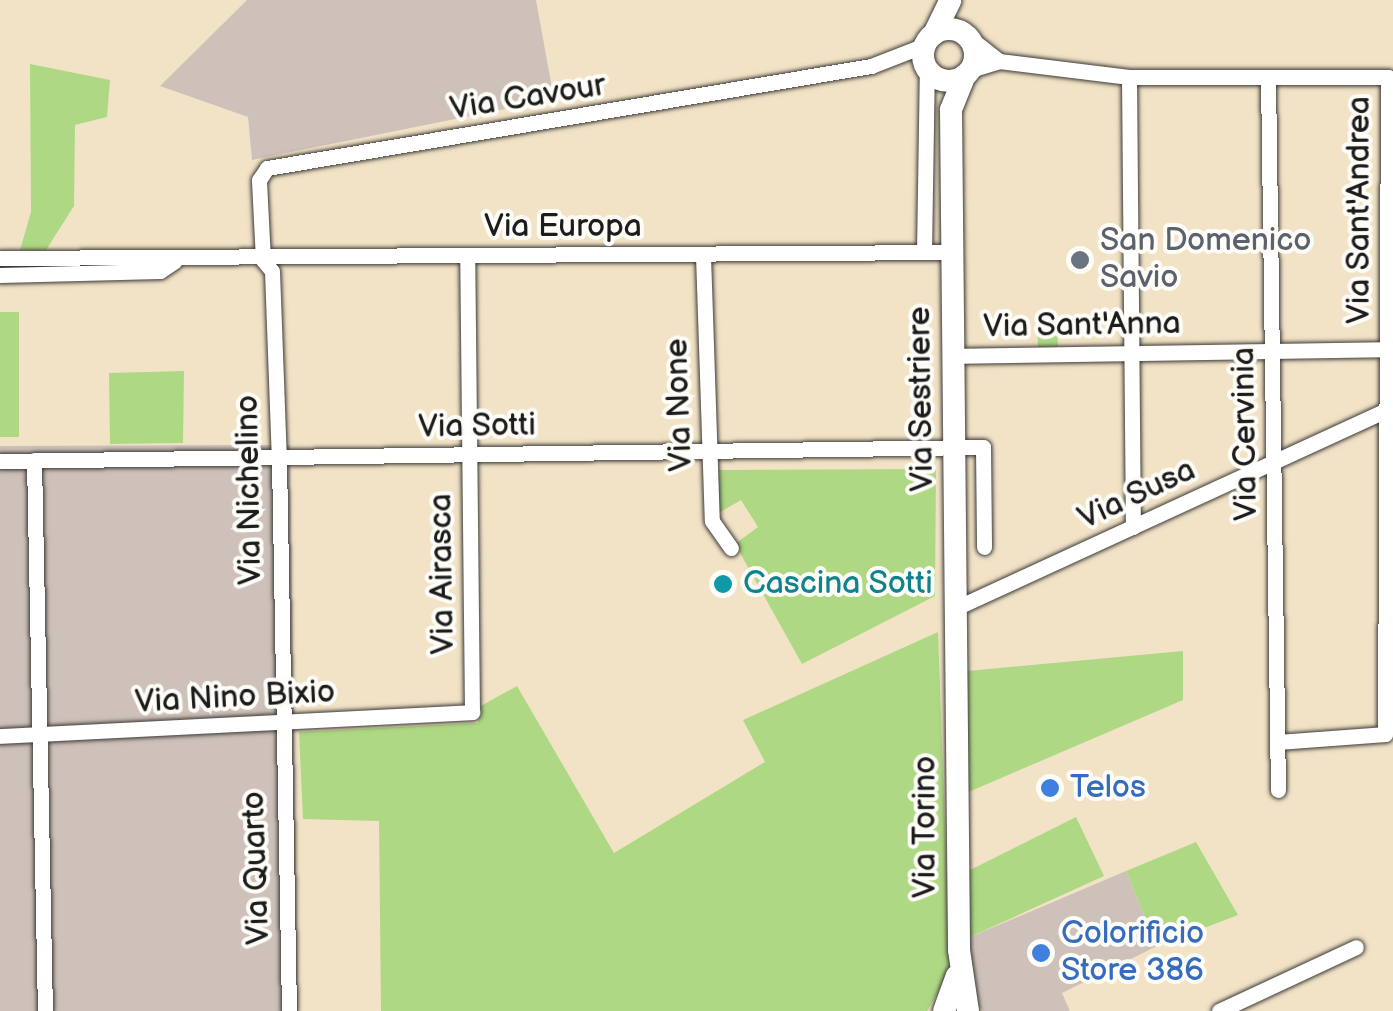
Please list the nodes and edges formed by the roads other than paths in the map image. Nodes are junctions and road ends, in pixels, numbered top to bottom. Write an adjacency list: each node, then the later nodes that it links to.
1 (950, 0): 2 (main road); 3 (main road)
2 (965, 34): 3 (main road); 4 (street); 5 (main road)
3 (929, 57): 5 (main road); 8 (main road); 9 (street); 14 (street, Via Cavour)
4 (1000, 61): 5 (street); 6 (street, Via Sant'Andrea)
5 (967, 73): 8 (main road)
6 (1129, 76): 7 (street, Via Sant'Andrea); 19 (street)
7 (1268, 77): 17 (street, Via Sant'Andrea); 18 (street, Via Cervinia)
8 (951, 110): 10 (main road, Via Sestriere)
9 (924, 252): 10 (street, Via Europa); 11 (street, Via Europa)
10 (952, 252): 20 (main road, Via Sestriere)
11 (702, 254): 12 (street, Via Europa); 23 (street, Via None)
12 (467, 255): 14 (street, Via Europa); 24 (street, Via Airasca)
13 (0, 258): 15 (street, Via Europa)
14 (263, 260): 15 (street, Via Europa); 26 (street, Via Nichelino)
15 (175, 261): 16 (street, Via Europa)
16 (0, 275)
17 (1390, 349): 18 (street, Via Sant'Anna); 21 (street, Via Sant'Andrea)
18 (1272, 351): 19 (street, Via Sant'Anna); 28 (street, Via Cervinia)
19 (1131, 353): 20 (street, Via Sant'Anna); 29 (street)
20 (952, 356): 22 (main road, Via Sestriere)
21 (1390, 408): 28 (street, Via Susa); 38 (street, Via Sant'Andrea)
22 (955, 448): 23 (street, Via Sotti); 30 (street); 32 (main road, Via Sestriere)
23 (708, 451): 24 (street, Via Sotti); 31 (street, Via None)
24 (469, 454): 26 (street, Via Sotti); 34 (street, Via Airasca)
25 (34, 460): 26 (street, Via Sotti); 27 (street, Via Sotti); 36 (street)
26 (279, 460): 35 (street, Via Nichelino)
27 (0, 461)
28 (1274, 462): 29 (street, Via Susa); 38 (street, Via Cervinia)
29 (1133, 526): 32 (street, Via Susa)
30 (984, 547)
31 (731, 548)
32 (958, 607): 33 (main road, Via Sestriere)
33 (960, 686): 41 (main road, Via Torino)
34 (472, 712): 35 (street, Via Nino Bixio)
35 (280, 724): 36 (street, Via Nino Bixio); 43 (street, Via Quarto)
36 (40, 734): 37 (street, Via Nino Bixio); 42 (street)
37 (0, 736)
38 (1278, 742): 39 (street, Via Cervinia)
39 (1278, 790)
40 (1356, 946): 46 (street)
41 (959, 968): 44 (main road, Via Torino); 45 (main road, Via Torino)
42 (45, 1011)
43 (289, 1011)
44 (946, 1011): 45 (main road, Via Torino)
45 (968, 1011)
46 (1219, 1011)

